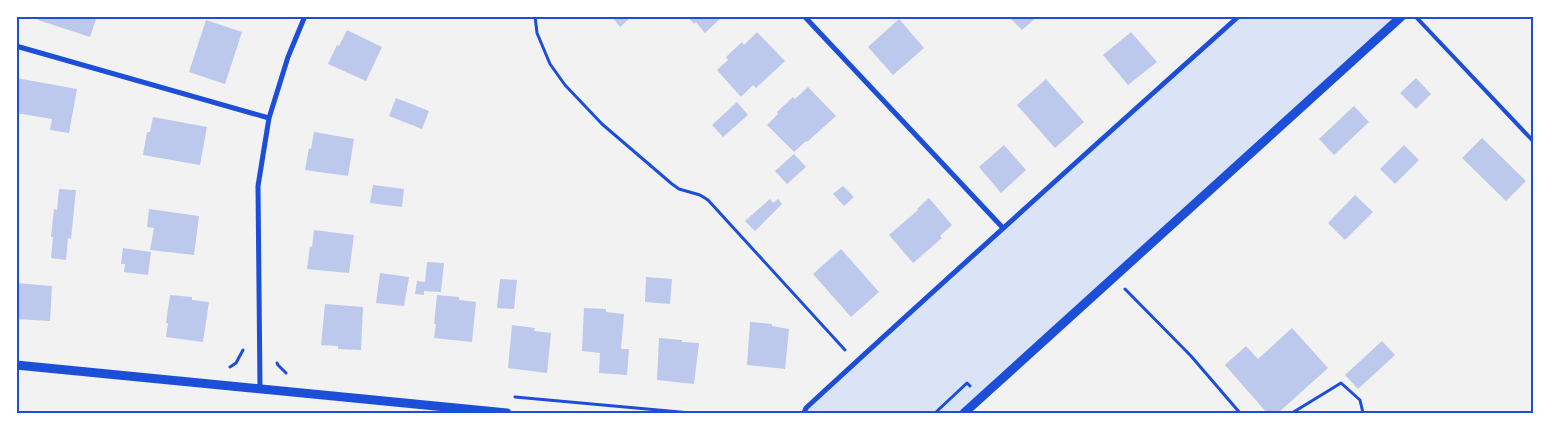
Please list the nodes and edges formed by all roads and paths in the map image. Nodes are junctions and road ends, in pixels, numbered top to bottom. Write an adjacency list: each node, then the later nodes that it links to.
1 (305, 16): 8 (street)
2 (535, 16): 12 (path)
3 (804, 16): 10 (street)
4 (1239, 16): 10 (street)
5 (1402, 16): 17 (street)
6 (1415, 16): 9 (lane)
7 (16, 46): 8 (street)
8 (269, 118): 14 (street)
9 (1534, 142)
10 (1003, 228): 12 (street)
11 (1121, 284): 18 (path)
12 (856, 362): 16 (street)
13 (16, 365): 14 (street)
14 (260, 388): 15 (street)
15 (507, 413)
16 (804, 413)
17 (964, 413)
18 (1240, 413)
19 (1292, 413): 20 (path)
20 (1363, 413)

